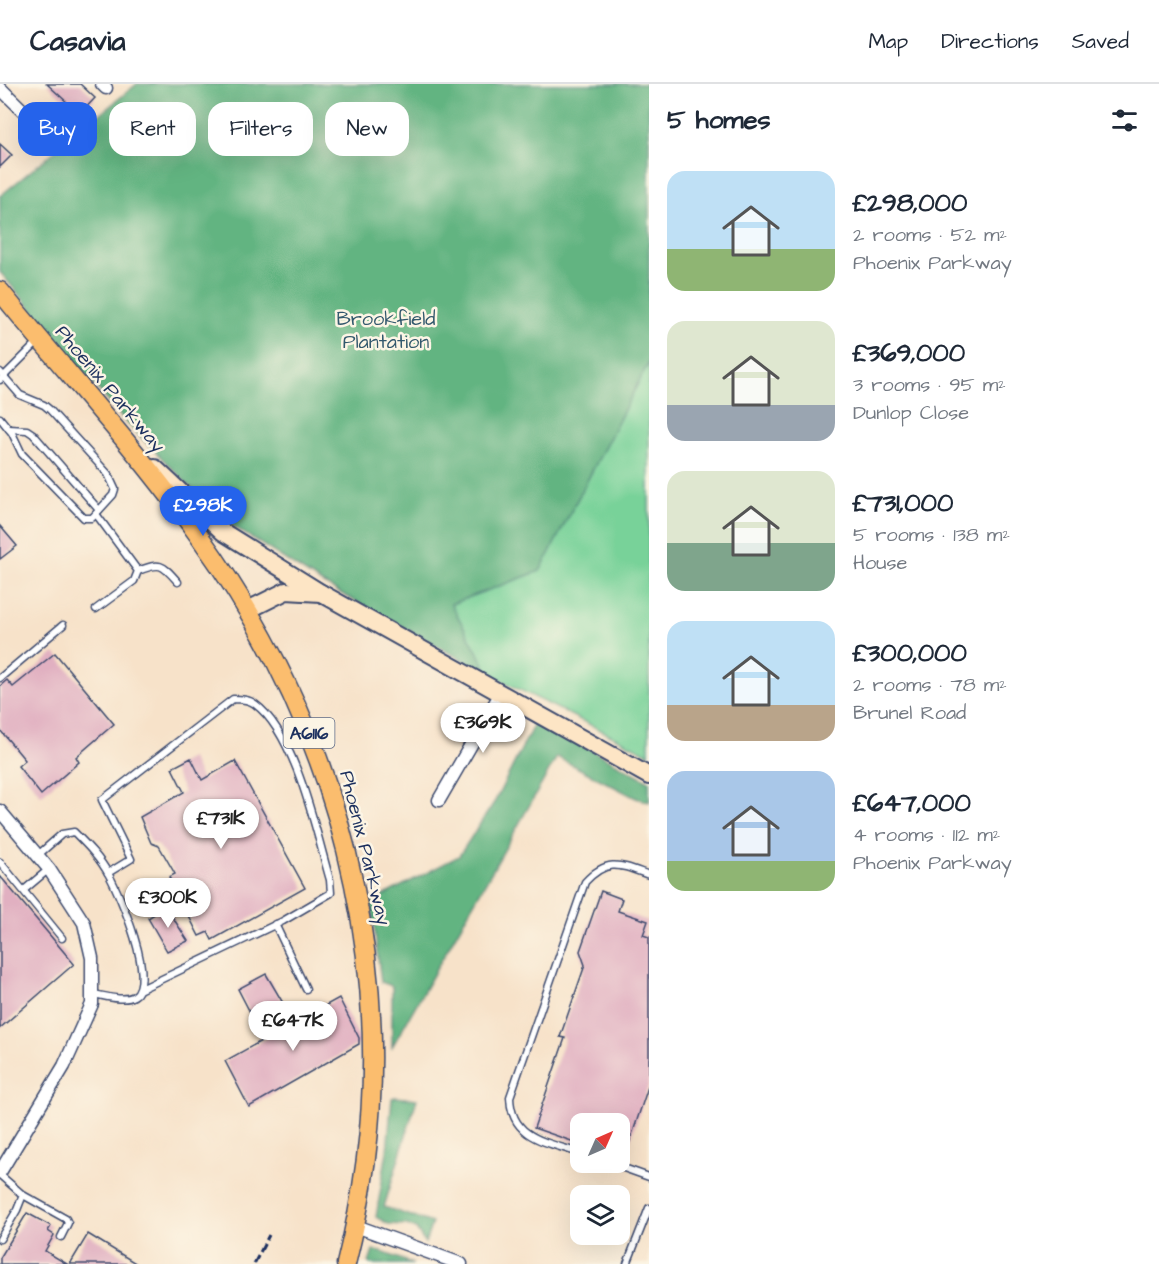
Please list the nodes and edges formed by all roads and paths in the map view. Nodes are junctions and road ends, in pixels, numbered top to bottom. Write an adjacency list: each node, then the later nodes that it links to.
1 (0, 88): 2 (street)
2 (18, 106)
3 (0, 291): 4 (main road, Phoenix Parkway / A6116)
4 (40, 340): 5 (lane); 8 (main road, Phoenix Parkway / A6116)
5 (1, 376): 9 (lane)
6 (0, 418): 7 (lane)
7 (9, 429): 9 (lane); 9 (lane)
8 (120, 435): 12 (street); 14 (main road, Phoenix Parkway / A6116)
9 (97, 512): 10 (lane)
10 (138, 572): 11 (lane); 13 (lane)
11 (178, 582)
12 (321, 593): 14 (street); 17 (street)
13 (96, 609)
14 (248, 610): 38 (main road, Phoenix Parkway / A6116)
15 (63, 625): 16 (lane)
16 (0, 678)
17 (501, 693): 18 (street); 19 (street)
18 (649, 776)
19 (440, 800)
20 (0, 811): 21 (street)
21 (38, 855): 23 (street); 24 (lane)
22 (0, 862): 26 (lane)
23 (49, 869): 26 (lane); 31 (street)
24 (108, 873): 27 (lane); 29 (lane)
25 (649, 875): 32 (lane)
26 (24, 890): 28 (lane)
27 (275, 924): 29 (lane); 30 (lane)
28 (62, 938)
29 (141, 988): 31 (lane)
30 (306, 990)
31 (93, 994): 34 (street)
32 (570, 1150)
33 (630, 1170): 35 (lane)
34 (0, 1174): 36 (lane)
35 (649, 1177)
36 (23, 1195): 39 (lane); 40 (lane)
37 (649, 1208): 43 (lane)
38 (356, 1226): 41 (main road, Phoenix Parkway / A6116); 42 (street)
39 (60, 1237)
40 (0, 1239)
41 (346, 1264)
42 (461, 1264)
43 (627, 1264)

